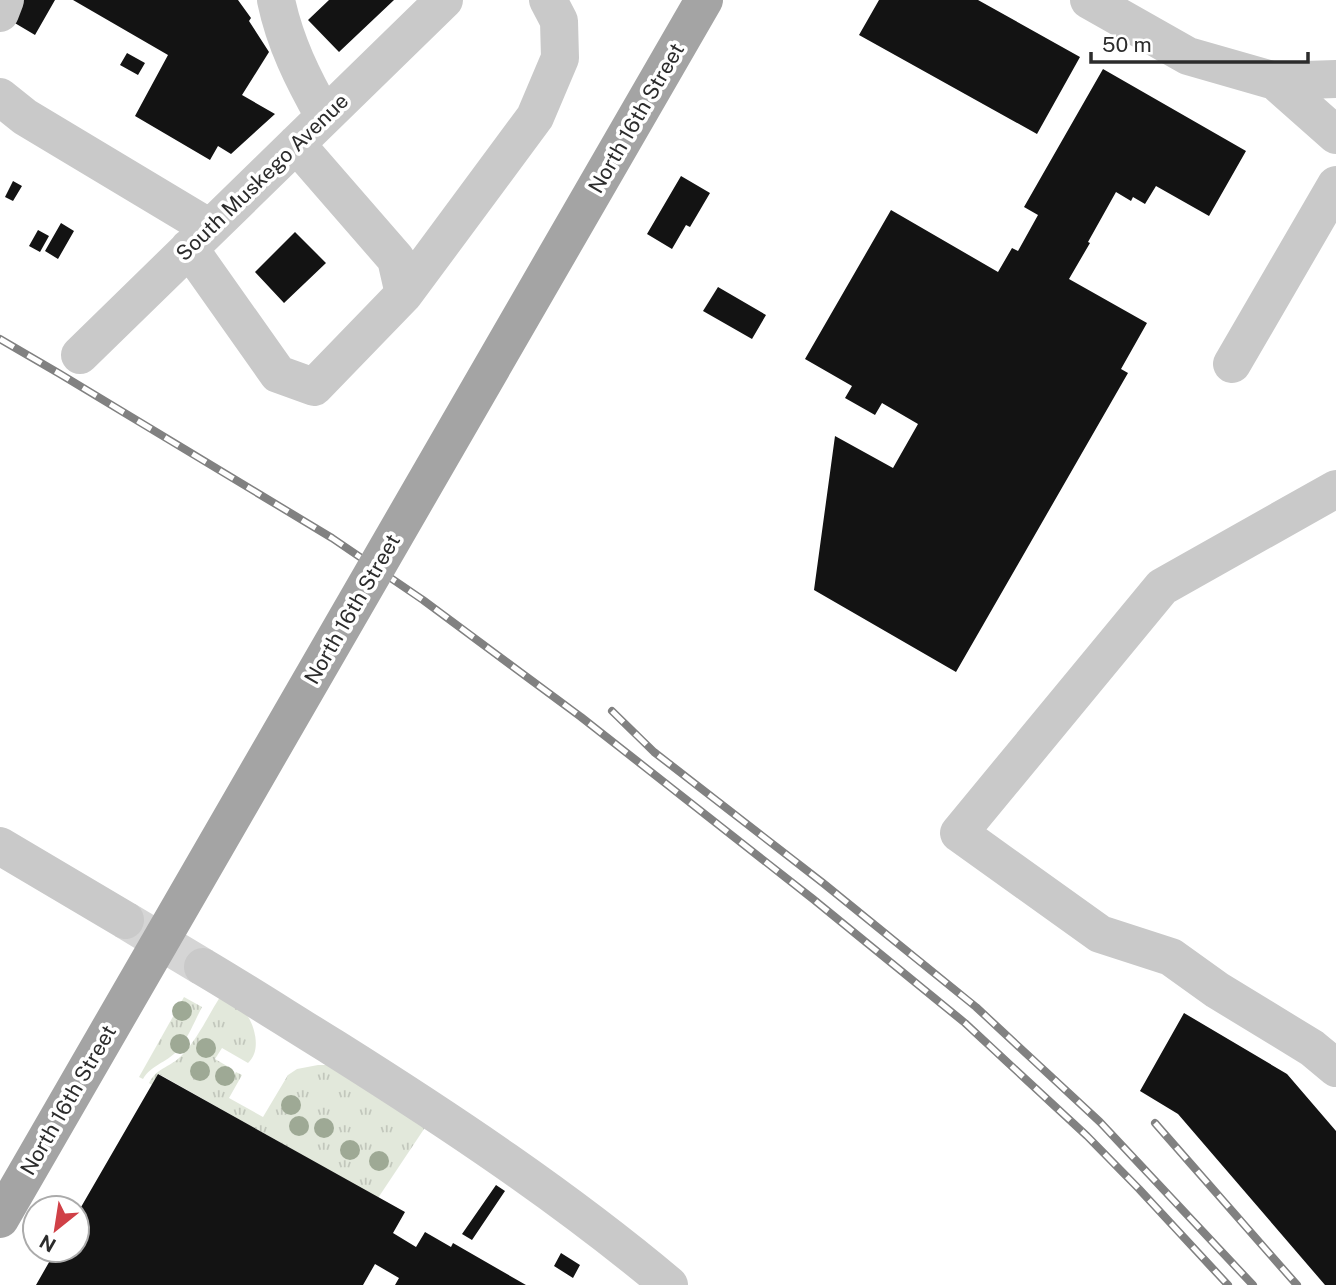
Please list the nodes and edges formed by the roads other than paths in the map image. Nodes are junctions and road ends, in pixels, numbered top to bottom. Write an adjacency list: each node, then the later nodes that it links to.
1 (5, 0): 7 (street)
2 (276, 0): 11 (street)
3 (444, 0): 11 (street, South Muskego Avenue)
4 (548, 0): 16 (street)
5 (704, 0): 24 (main road, North 16th Street, bridge)
6 (1098, 2): 9 (street)
7 (0, 13)
8 (1336, 79): 9 (street)
9 (1275, 81): 12 (street)
10 (0, 97): 15 (street)
11 (324, 116): 13 (street, South Muskego Avenue)
12 (1336, 135)
13 (296, 144): 15 (street, South Muskego Avenue); 16 (street)
14 (1336, 185): 18 (street)
15 (200, 238): 16 (street); 17 (street, South Muskego Avenue)
16 (404, 294)
17 (80, 355)
18 (1232, 364)
19 (1336, 489): 23 (street)
20 (0, 846): 21 (street)
21 (125, 920)
22 (202, 967): 25 (street)
23 (1336, 1068)
24 (0, 1219)
25 (669, 1285)

